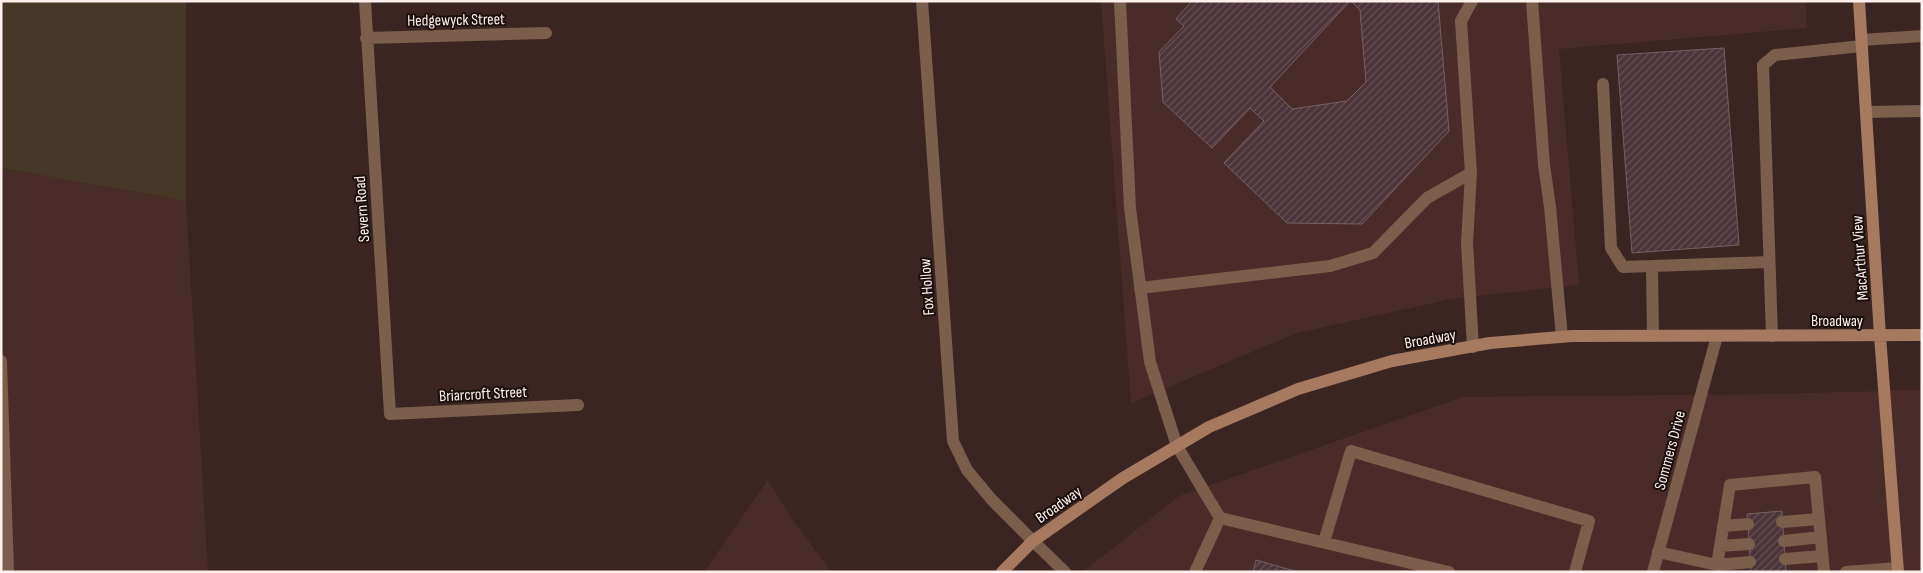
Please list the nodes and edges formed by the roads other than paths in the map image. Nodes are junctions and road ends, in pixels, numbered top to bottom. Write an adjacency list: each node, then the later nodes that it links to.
1 (364, 1): 9 (street, Severn Road)
2 (922, 1): 36 (street, Fox Hollow)
3 (1120, 1): 17 (street)
4 (1472, 1): 14 (street)
5 (1532, 1): 23 (street)
6 (1859, 1): 10 (main road, MacArthur View)
7 (546, 33): 9 (street, Hedgewyck Street)
8 (1922, 36): 10 (street)
9 (366, 38): 27 (street, Severn Road)
10 (1862, 43): 13 (main road, MacArthur View); 15 (street)
11 (1603, 84): 16 (street)
12 (1922, 110): 13 (street)
13 (1866, 112): 22 (main road, MacArthur View)
14 (1471, 173): 17 (street); 24 (street)
15 (1769, 262): 16 (street); 21 (street)
16 (1652, 266): 19 (street)
17 (1140, 288): 28 (street)
18 (1922, 334): 22 (main road, Broadway)
19 (1653, 336): 20 (main road, Broadway); 23 (main road, Broadway)
20 (1717, 336): 21 (main road, Broadway); 40 (street, Sommers Drive)
21 (1772, 336): 22 (main road, Broadway)
22 (1880, 336): 45 (main road, MacArthur View)
23 (1562, 337): 24 (main road, Broadway)
24 (1473, 346): 28 (main road, Broadway)
25 (1, 361): 46 (street)
26 (578, 405): 27 (street, Briarcroft Street)
27 (390, 414)
28 (1177, 446): 29 (street); 36 (main road, Broadway)
29 (1220, 518): 37 (street); 49 (street)
30 (1819, 519): 31 (street); 33 (street); 34 (street)
31 (1782, 522)
32 (1748, 524): 33 (street)
33 (1723, 526): 39 (street)
34 (1821, 537): 35 (street); 41 (street)
35 (1784, 541)
36 (1033, 542): 47 (main road, Broadway); 48 (street, Fox Hollow)
37 (1324, 542): 50 (street); 51 (street)
38 (1749, 544): 39 (street)
39 (1720, 546): 44 (street)
40 (1658, 552): 44 (street); 52 (street, Sommers Drive)
41 (1822, 556): 42 (street); 53 (street)
42 (1785, 559)
43 (1750, 562): 44 (street)
44 (1720, 568)
45 (1898, 570): 54 (street)
46 (8, 572)
47 (1002, 572)
48 (1065, 572)
49 (1195, 572)
50 (1449, 572)
51 (1574, 572)
52 (1653, 572)
53 (1824, 572)
54 (1846, 572)

